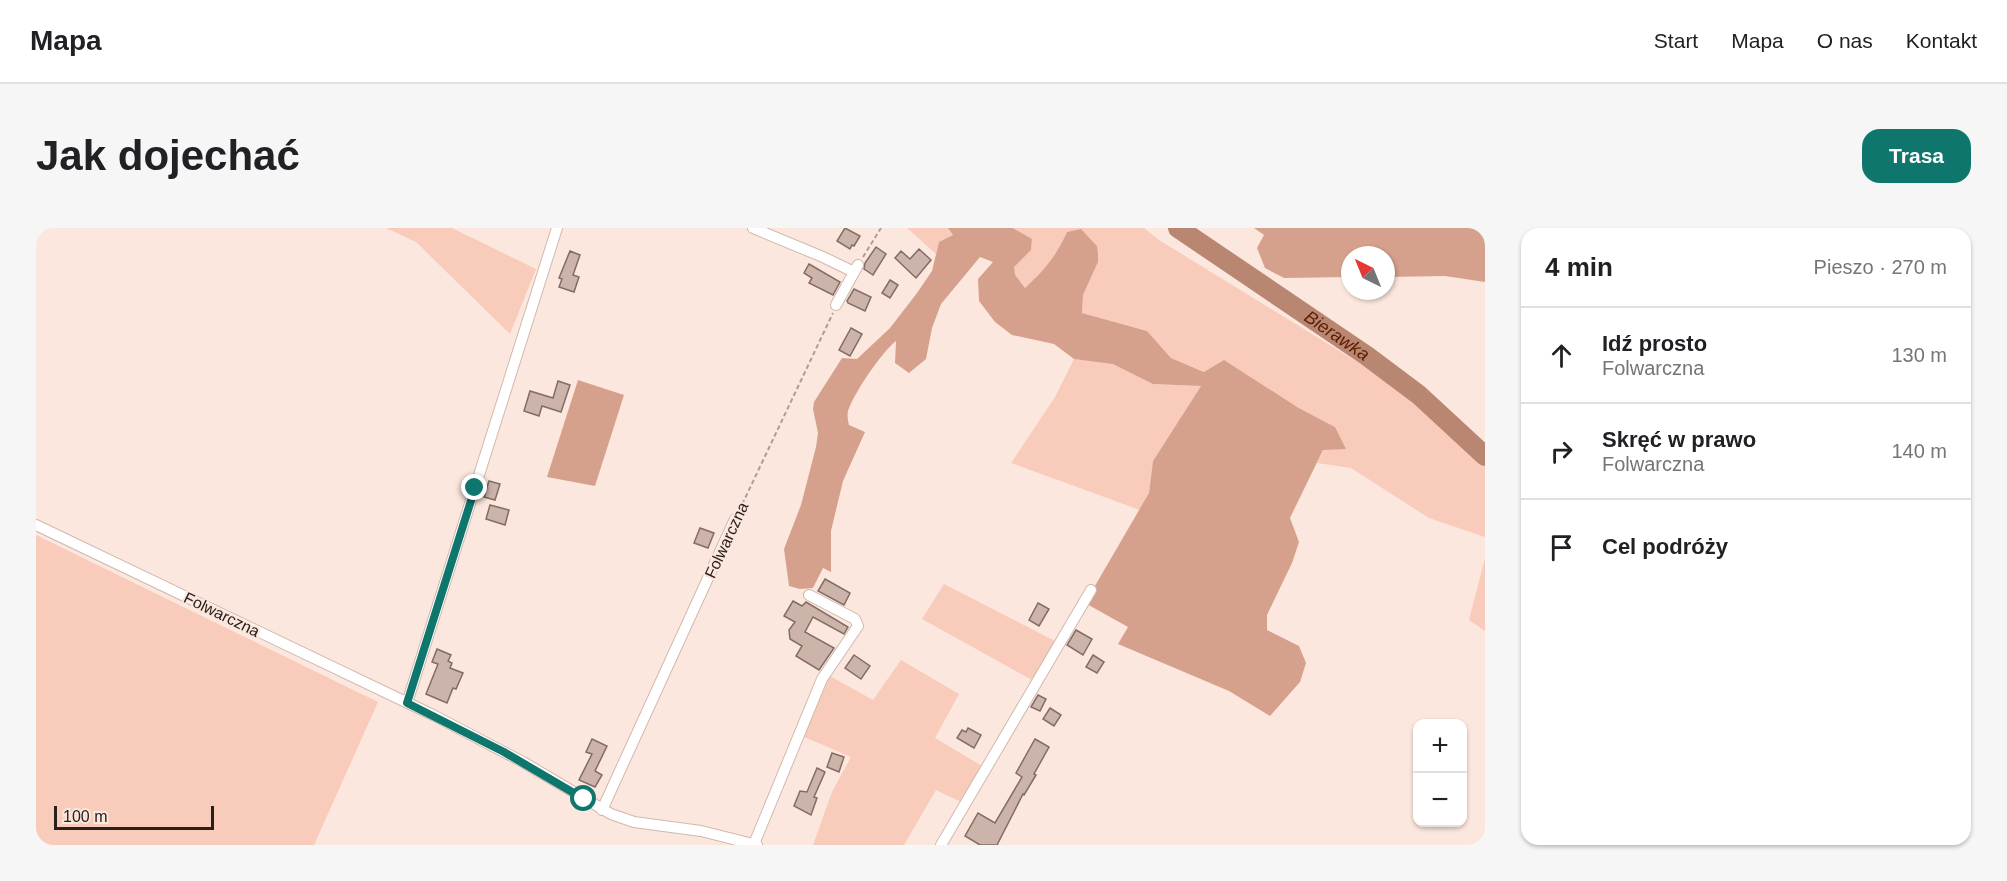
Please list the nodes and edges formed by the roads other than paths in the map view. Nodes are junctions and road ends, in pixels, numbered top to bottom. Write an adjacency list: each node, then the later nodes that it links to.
1 (557, 228): 8 (street)
2 (753, 228): 3 (street)
3 (836, 305)
4 (735, 519): 9 (street, Folwarczna)
5 (36, 525): 8 (street, Folwarczna)
6 (1091, 590): 11 (street)
7 (809, 595): 10 (street)
8 (407, 703): 9 (street, Folwarczna)
9 (602, 810): 10 (street, Folwarczna)
10 (755, 845)
11 (941, 845)

